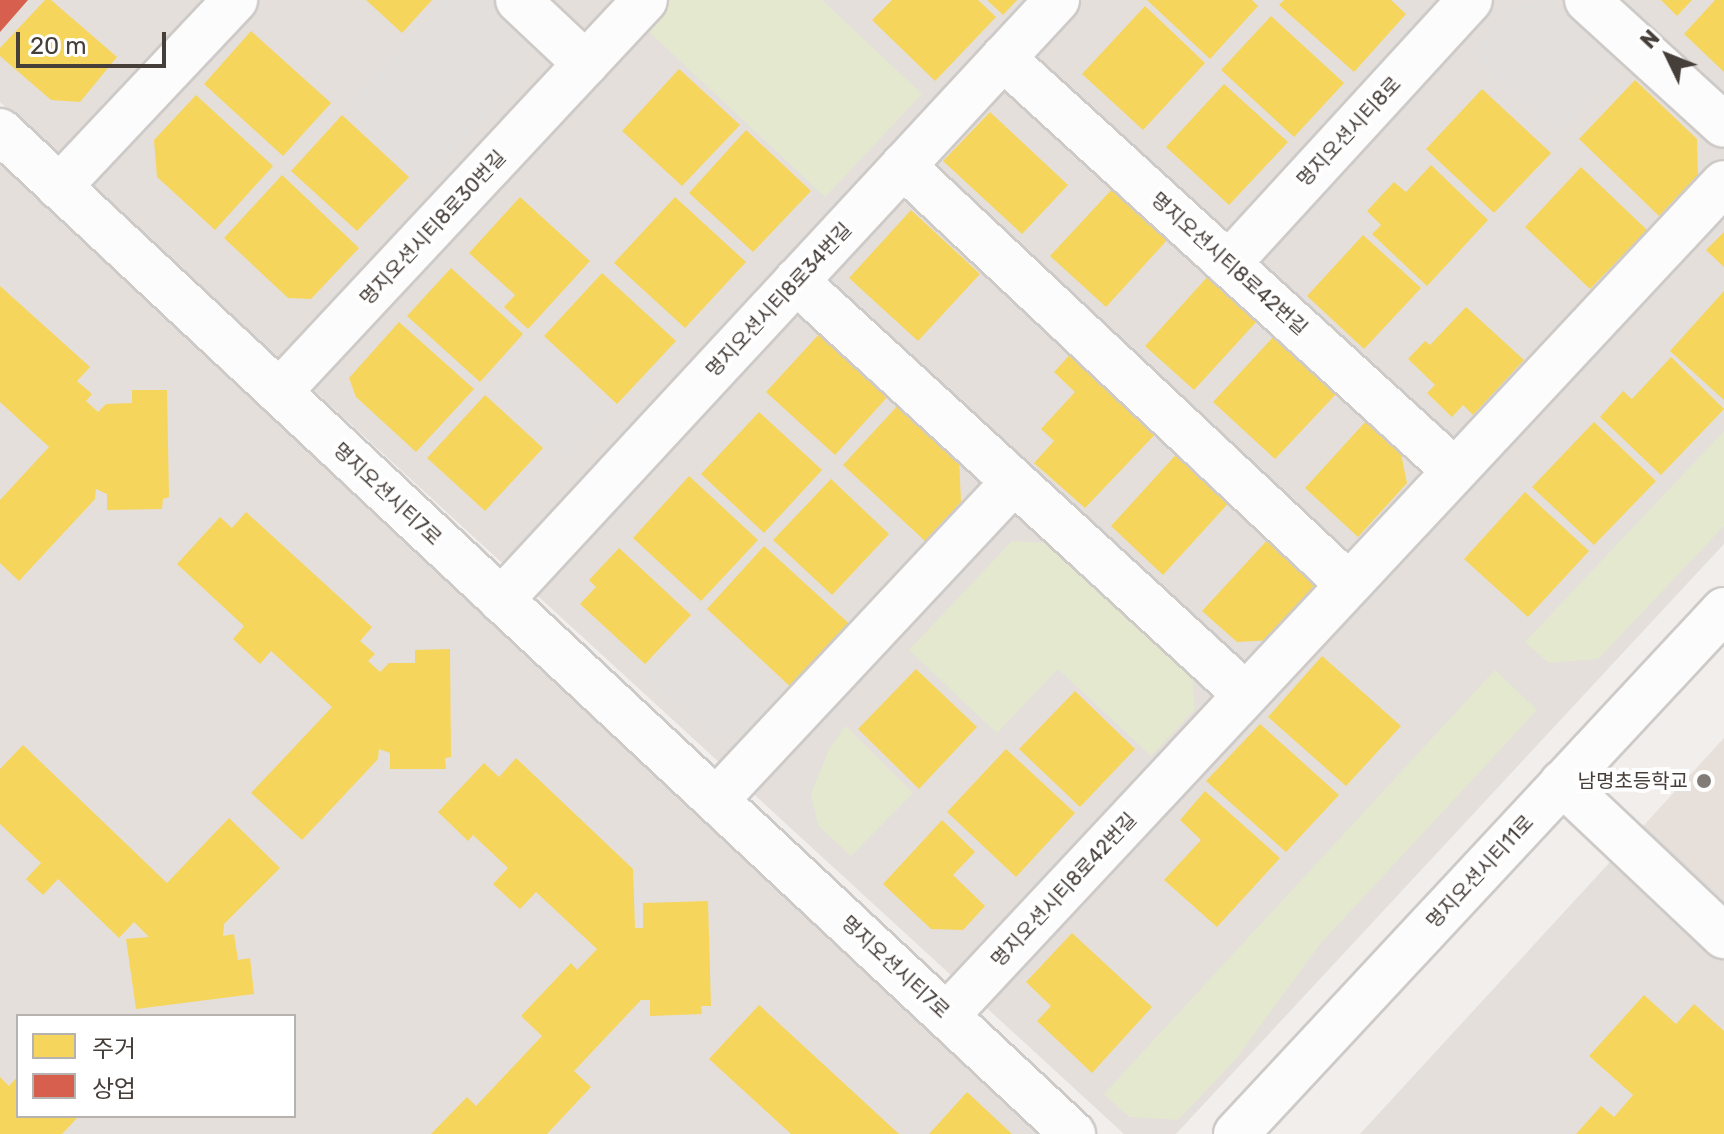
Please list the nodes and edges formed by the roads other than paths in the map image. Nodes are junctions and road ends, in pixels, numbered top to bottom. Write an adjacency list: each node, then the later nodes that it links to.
1 (235, 0): 13 (street)
2 (518, 0): 8 (street)
3 (645, 0): 8 (street, 명지오션시티8로30번길)
4 (1057, 0): 7 (street, 명지오션시티8로34번길)
5 (1470, 0): 14 (street, 명지오션시티8로)
6 (1587, 0): 9 (street)
7 (1003, 58): 11 (street, 명지오션시티8로34번길); 14 (street, 명지오션시티8로42번길)
8 (586, 64): 16 (street, 명지오션시티8로30번길)
9 (1724, 125)
10 (0, 131): 13 (street, 명지오션시티7로)
11 (903, 166): 15 (street, 명지오션시티8로34번길); 19 (street)
12 (1724, 183): 17 (street, 명지오션시티8로42번길)
13 (59, 187): 16 (street, 명지오션시티7로)
14 (1228, 264): 17 (street, 명지오션시티8로42번길)
15 (796, 281): 18 (street); 20 (street, 명지오션시티8로34번길)
16 (279, 392): 20 (street, 명지오션시티7로)
17 (1454, 470): 19 (street, 명지오션시티8로42번길)
18 (1014, 482): 22 (street); 24 (street)
19 (1348, 584): 22 (street, 명지오션시티8로42번길)
20 (501, 600): 24 (street, 명지오션시티7로)
21 (1724, 610): 23 (street, 명지오션시티11로)
22 (1245, 694): 26 (street, 명지오션시티8로42번길)
23 (1562, 783): 25 (street); 28 (street, 명지오션시티11로)
24 (717, 799): 26 (street, 명지오션시티7로)
25 (1724, 936)
26 (947, 1015): 27 (street, 명지오션시티7로)
27 (1073, 1134)
28 (1236, 1134)

